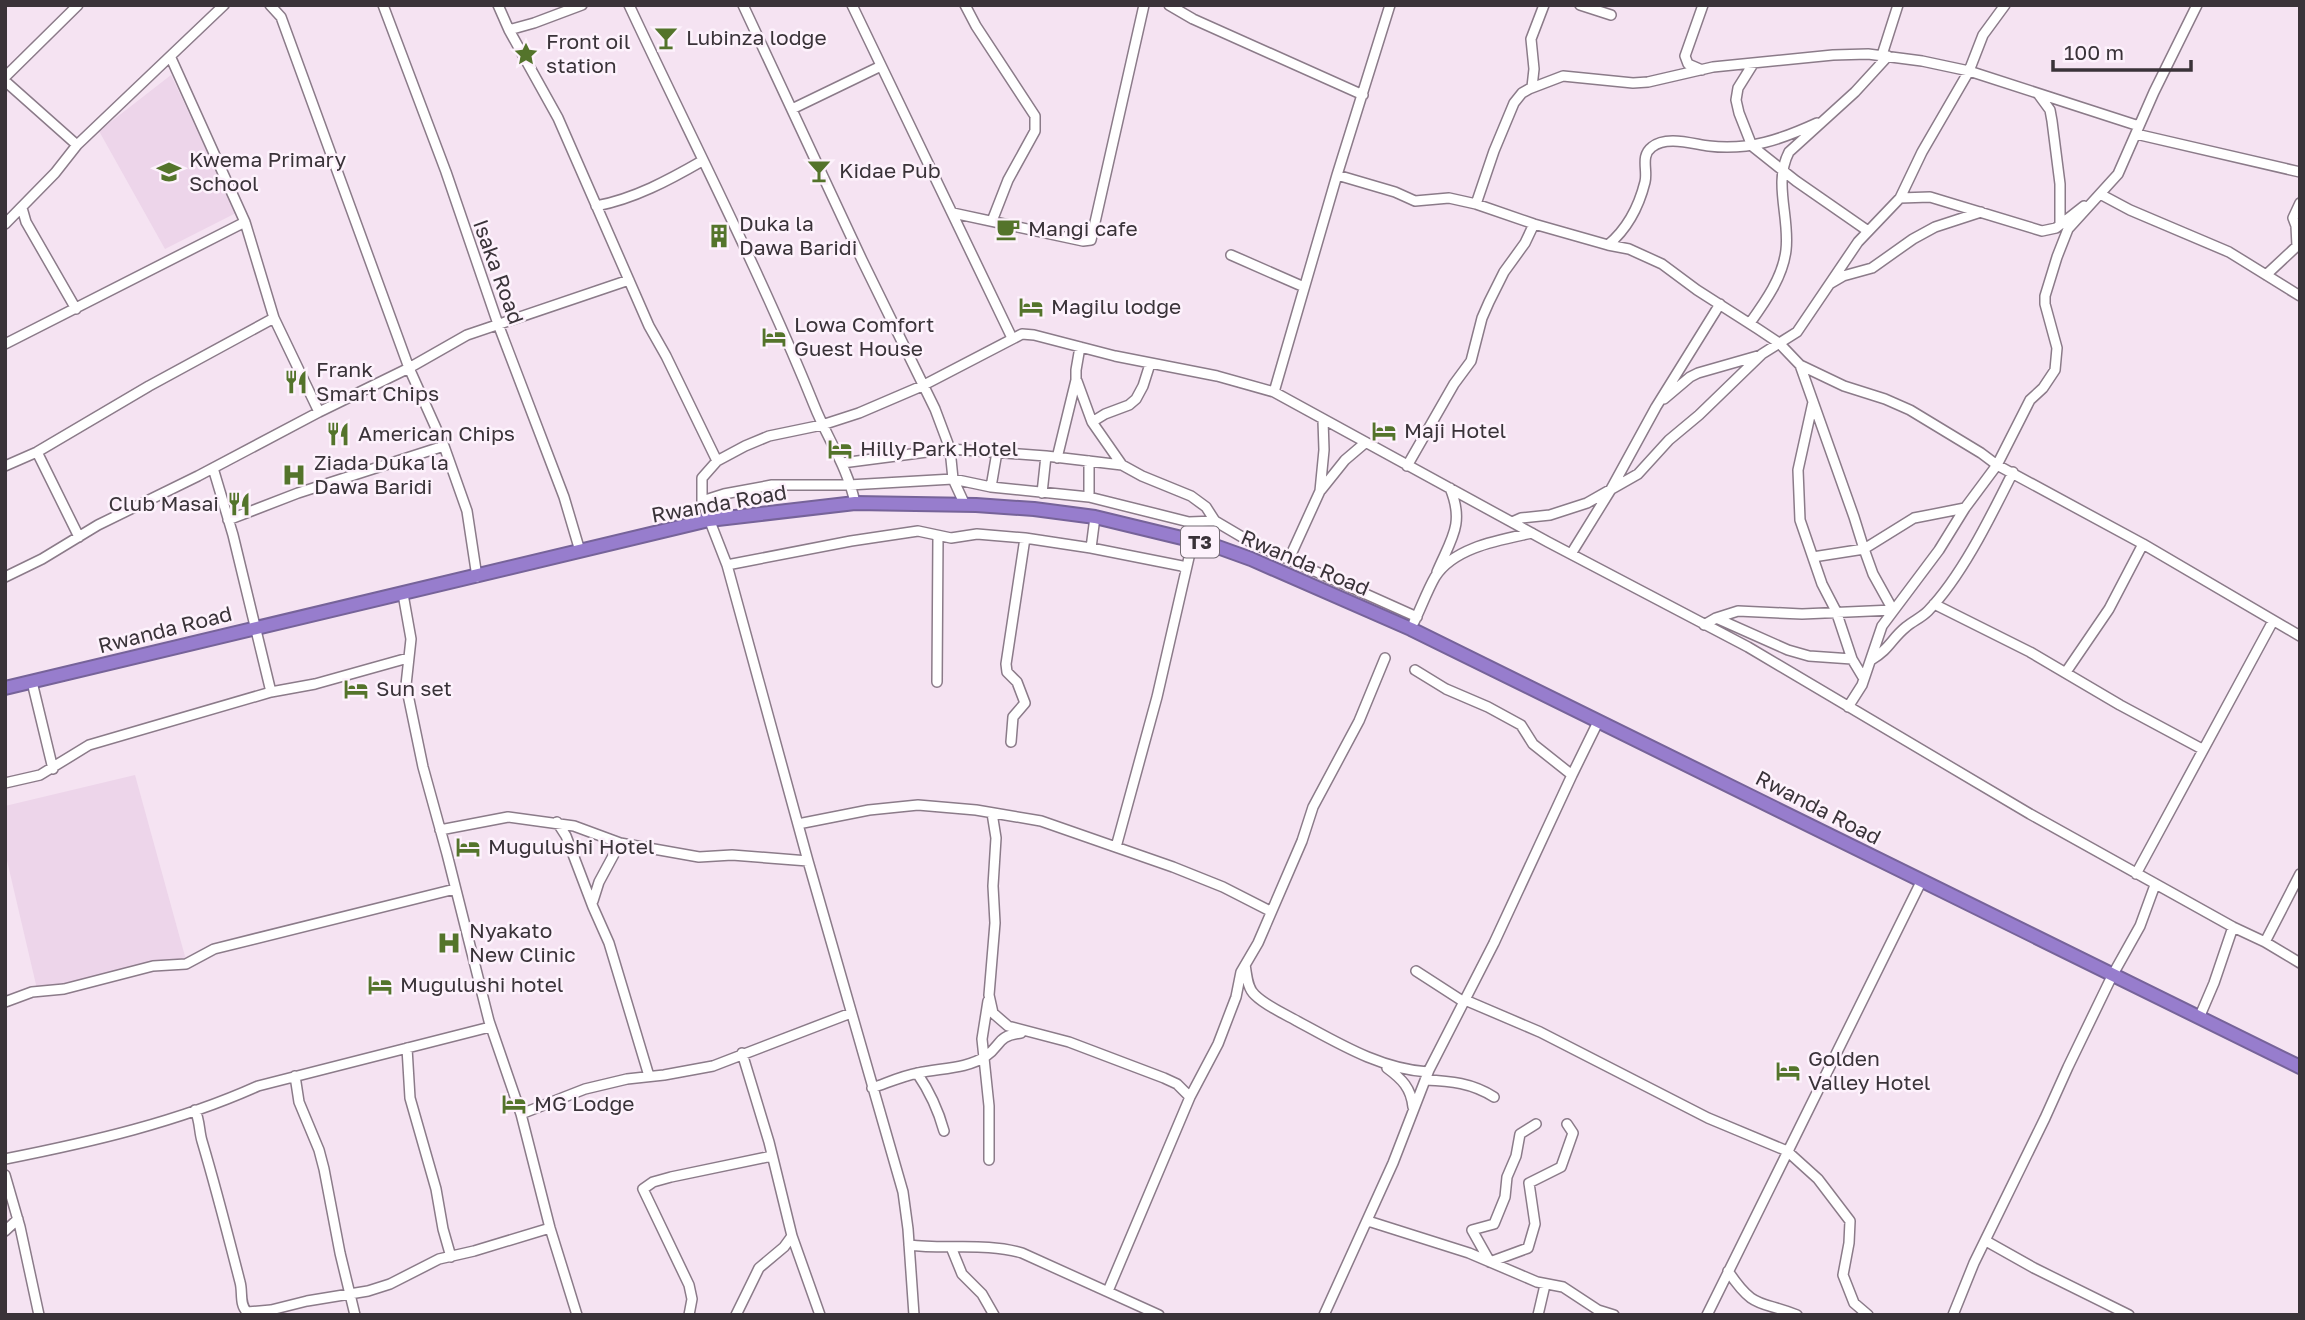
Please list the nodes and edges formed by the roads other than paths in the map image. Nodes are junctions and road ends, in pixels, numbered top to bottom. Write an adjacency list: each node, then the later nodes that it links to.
1 (78, 5): 28 (street)
2 (224, 5): 23 (street)
3 (270, 5): 74 (street)
4 (383, 5): 66 (street, Isaka Road)
5 (498, 5): 21 (street)
6 (582, 5): 21 (street)
7 (629, 5): 37 (street)
8 (743, 5): 32 (street)
9 (852, 5): 25 (street)
10 (965, 5): 49 (street)
11 (1144, 5): 49 (street)
12 (1169, 5): 30 (street)
13 (1390, 5): 30 (street)
14 (1544, 5): 29 (street)
15 (1580, 5): 20 (street)
16 (1703, 5): 26 (street)
17 (1898, 5): 22 (street)
18 (2005, 5): 27 (street)
19 (2197, 5): 34 (street)
20 (1611, 15)
21 (509, 30): 45 (street)
22 (1885, 56): 24 (street); 27 (street); 33 (street)
23 (171, 58): 35 (street); 50 (street)
24 (1753, 64): 26 (street); 36 (street)
25 (881, 66): 32 (street); 48 (street)
26 (1702, 69): 29 (street)
27 (1969, 71): 31 (street); 42 (street)
28 (5, 79): 35 (street)
29 (1532, 87): 44 (street)
30 (1363, 95): 40 (street)
31 (2039, 95): 34 (street); 53 (street)
32 (792, 109): 76 (street)
33 (1828, 117): 36 (street); 38 (street)
34 (2137, 130): 39 (street); 41 (street)
35 (77, 145): 46 (street)
36 (1752, 146): 38 (street); 55 (street)
37 (702, 161): 45 (street); 83 (street)
38 (1783, 170): 54 (street); 65 (street)
39 (2300, 172)
40 (1337, 175): 44 (street); 60 (street)
41 (2099, 195): 53 (street); 57 (street); 95 (street)
42 (1900, 198): 47 (street); 54 (street)
43 (2300, 203): 57 (street)
44 (1476, 204): 51 (street)
45 (596, 205): 58 (street)
46 (22, 208): 52 (street); 63 (street)
47 (1982, 212): 53 (street); 59 (street)
48 (953, 213): 49 (street); 67 (street)
49 (992, 221)
50 (245, 222): 63 (street); 64 (street)
51 (1534, 223): 55 (street); 97 (street)
52 (5, 224)
53 (2060, 224)
54 (1868, 231): 59 (street)
55 (1608, 245): 62 (street)
56 (1231, 255): 60 (street)
57 (2266, 275): 61 (street)
58 (629, 280): 66 (street); 91 (street)
59 (1827, 286): 68 (street)
60 (1304, 287): 77 (street)
61 (2300, 296)
62 (1720, 304): 65 (street); 79 (street)
63 (76, 309): 69 (street)
64 (274, 318): 80 (street); 87 (street)
65 (1749, 323): 68 (street)
66 (498, 324): 74 (street); 125 (street, Isaka Road)
67 (1012, 338): 70 (street); 76 (street)
68 (1779, 343): 71 (street); 73 (street)
69 (5, 344)
70 (1080, 347): 72 (street); 75 (street)
71 (1762, 354): 79 (street); 105 (street)
72 (1150, 363): 77 (street); 82 (street)
73 (1800, 365): 78 (street); 95 (street)
74 (409, 368): 80 (street); 85 (street)
75 (1076, 380): 82 (street); 90 (street)
76 (922, 386): 83 (street); 86 (street)
77 (1275, 393): 81 (street)
78 (1813, 400): 124 (street); 127 (street)
79 (1656, 407): 105 (street)
80 (319, 412): 98 (street)
81 (1323, 420): 84 (street); 104 (street)
82 (1092, 422): 94 (street)
83 (822, 425): 91 (street); 93 (street)
84 (1366, 443): 97 (street); 104 (street)
85 (444, 446): 113 (street); 133 (street)
86 (950, 449): 88 (street); 93 (street); 100 (street)
87 (37, 452): 96 (street); 119 (street)
88 (997, 452): 89 (street); 102 (street)
89 (1046, 456): 90 (street); 106 (street)
90 (1058, 458): 92 (street)
91 (717, 461): 108 (street)
92 (1089, 461): 94 (street); 107 (street)
93 (842, 463): 101 (street)
94 (1122, 465): 115 (street)
95 (1997, 465): 99 (street); 111 (street)
96 (5, 466)
97 (1407, 466): 103 (street)
98 (213, 468): 113 (street); 119 (street)
99 (2013, 472): 122 (street); 135 (street)
100 (953, 480): 101 (street); 102 (street); 110 (street)
101 (849, 485): 108 (street); 109 (street)
102 (991, 487): 106 (street)
103 (1450, 488): 116 (street); 131 (street)
104 (1320, 491): 128 (street)
105 (1610, 491): 116 (street); 126 (street)
106 (1042, 493): 107 (street)
107 (1089, 497): 115 (street)
108 (702, 501): 114 (street)
109 (855, 503): 110 (highway, Rwanda Road / T3); 114 (highway, Rwanda Road / T3)
110 (965, 505): 112 (highway, Rwanda Road / T3)
111 (1965, 508): 124 (street); 136 (street)
112 (1095, 517): 121 (highway, Rwanda Road / T3); 123 (street)
113 (228, 520): 142 (street)
114 (709, 520): 125 (highway, Rwanda Road / T3); 129 (street)
115 (1215, 520): 128 (street)
116 (1512, 522): 117 (street)
117 (1532, 533): 126 (street); 131 (street)
118 (938, 536): 120 (street); 129 (street); 151 (street)
119 (79, 537): 132 (street)
120 (1025, 538): 123 (street); 157 (street)
121 (1193, 540): 130 (street); 140 (highway, Rwanda Road / T3)
122 (2143, 544): 139 (street); 149 (street)
123 (1091, 548): 130 (street)
124 (1864, 549): 127 (street); 136 (street)
125 (580, 551): 133 (highway, Rwanda Road / T3)
126 (1572, 554): 141 (street)
127 (1813, 557): 137 (street)
128 (1289, 559): 140 (street)
129 (727, 565): 164 (street)
130 (1185, 569): 167 (street)
131 (1436, 576): 140 (street)
132 (5, 577)
133 (477, 577): 134 (highway, Rwanda Road / T3)
134 (403, 593): 142 (highway, Rwanda Road / T3); 144 (street)
135 (1934, 604): 147 (street); 149 (street)
136 (1893, 610): 137 (street); 147 (street)
137 (1836, 611): 138 (street); 146 (street)
138 (1716, 618): 141 (street); 146 (street)
139 (2273, 621): 143 (street); 158 (street)
140 (1414, 623): 156 (highway, Rwanda Road / T3)
141 (1704, 625): 155 (street)
142 (255, 629): 152 (highway, Rwanda Road / T3); 154 (street)
143 (2300, 636)
144 (408, 658): 154 (street); 165 (street)
145 (1385, 658): 175 (street)
146 (1852, 659): 150 (street)
147 (1871, 660): 150 (street)
148 (1415, 670): 160 (street)
149 (2066, 672): 158 (street)
150 (1864, 679): 155 (street)
151 (937, 681)
152 (32, 682): 153 (highway, Rwanda Road / T3); 159 (street)
153 (5, 688)
154 (271, 692): 159 (street)
155 (1848, 707): 169 (street)
156 (1598, 722): 160 (street); 171 (highway, Rwanda Road / T3)
157 (1011, 743)
158 (2202, 749): 169 (street)
159 (53, 769): 161 (street)
160 (1572, 775): 183 (street)
161 (5, 783)
162 (992, 813): 164 (street); 167 (street); 182 (street)
163 (557, 822): 165 (street); 166 (street); 174 (street)
164 (798, 824): 168 (street)
165 (440, 831): 173 (street)
166 (620, 843): 168 (street); 174 (street)
167 (1116, 847): 175 (street)
168 (808, 861): 185 (street)
169 (2136, 874): 172 (street)
170 (2300, 874): 177 (street)
171 (1921, 882): 181 (highway, Rwanda Road / T3); 207 (street)
172 (2155, 885): 176 (street); 181 (street)
173 (455, 889): 184 (street); 187 (street)
174 (593, 907): 196 (street)
175 (1270, 911): 179 (street)
176 (2233, 927): 177 (street); 186 (street)
177 (2265, 942): 178 (street)
178 (2300, 963)
179 (1245, 965): 192 (street); 199 (street)
180 (1416, 971): 183 (street)
181 (2112, 976): 186 (highway, Rwanda Road / T3); 217 (street)
182 (989, 995): 188 (street); 191 (street)
183 (1465, 1001): 197 (street); 207 (street)
184 (5, 1002)
185 (851, 1013): 190 (street); 198 (street)
186 (2199, 1018): 193 (highway, Rwanda Road / T3)
187 (491, 1027): 189 (street); 203 (street)
188 (1028, 1032): 191 (street); 199 (street)
189 (407, 1048): 195 (street); 220 (street)
190 (742, 1053): 196 (street); 208 (street)
191 (986, 1056): 194 (street); 210 (street)
192 (1374, 1059): 197 (street); 201 (street)
193 (2300, 1067)
194 (917, 1073): 198 (street); 206 (street)
195 (295, 1076): 202 (street); 225 (street)
196 (649, 1076): 203 (street)
197 (1426, 1076): 200 (street); 201 (street)
198 (872, 1088): 218 (street)
199 (1190, 1097): 224 (street)
200 (1494, 1097)
201 (1413, 1110): 213 (street)
202 (195, 1111): 209 (street); 225 (street)
203 (521, 1114): 214 (street)
204 (1536, 1124): 221 (street)
205 (1567, 1124): 221 (street)
206 (944, 1131)
207 (1787, 1151): 222 (street); 242 (street)
208 (772, 1156): 216 (street); 231 (street)
209 (5, 1159)
210 (989, 1160)
211 (5, 1175): 212 (street)
212 (18, 1219): 215 (street); 228 (street)
213 (1368, 1221): 221 (street); 237 (street)
214 (550, 1228): 220 (street); 230 (street)
215 (5, 1231)
216 (792, 1236): 232 (street); 233 (street)
217 (1986, 1241): 226 (street); 227 (street)
218 (909, 1245): 219 (street); 234 (street)
219 (951, 1247): 224 (street); 235 (street)
220 (452, 1257): 225 (street)
221 (1490, 1262): 223 (street)
222 (1728, 1271): 240 (street); 241 (street)
223 (1545, 1285): 238 (street); 239 (street)
224 (1108, 1291): 236 (street)
225 (351, 1294): 229 (street)
226 (2115, 1312): 243 (street)
227 (1952, 1314)
228 (40, 1315)
229 (355, 1315)
230 (577, 1315)
231 (689, 1315)
232 (736, 1315)
233 (820, 1315)
234 (914, 1315)
235 (994, 1315)
236 (1159, 1315)
237 (1324, 1315)
238 (1538, 1315)
239 (1614, 1315)
240 (1707, 1315)
241 (1797, 1315)
242 (1868, 1315)
243 (2129, 1315)

